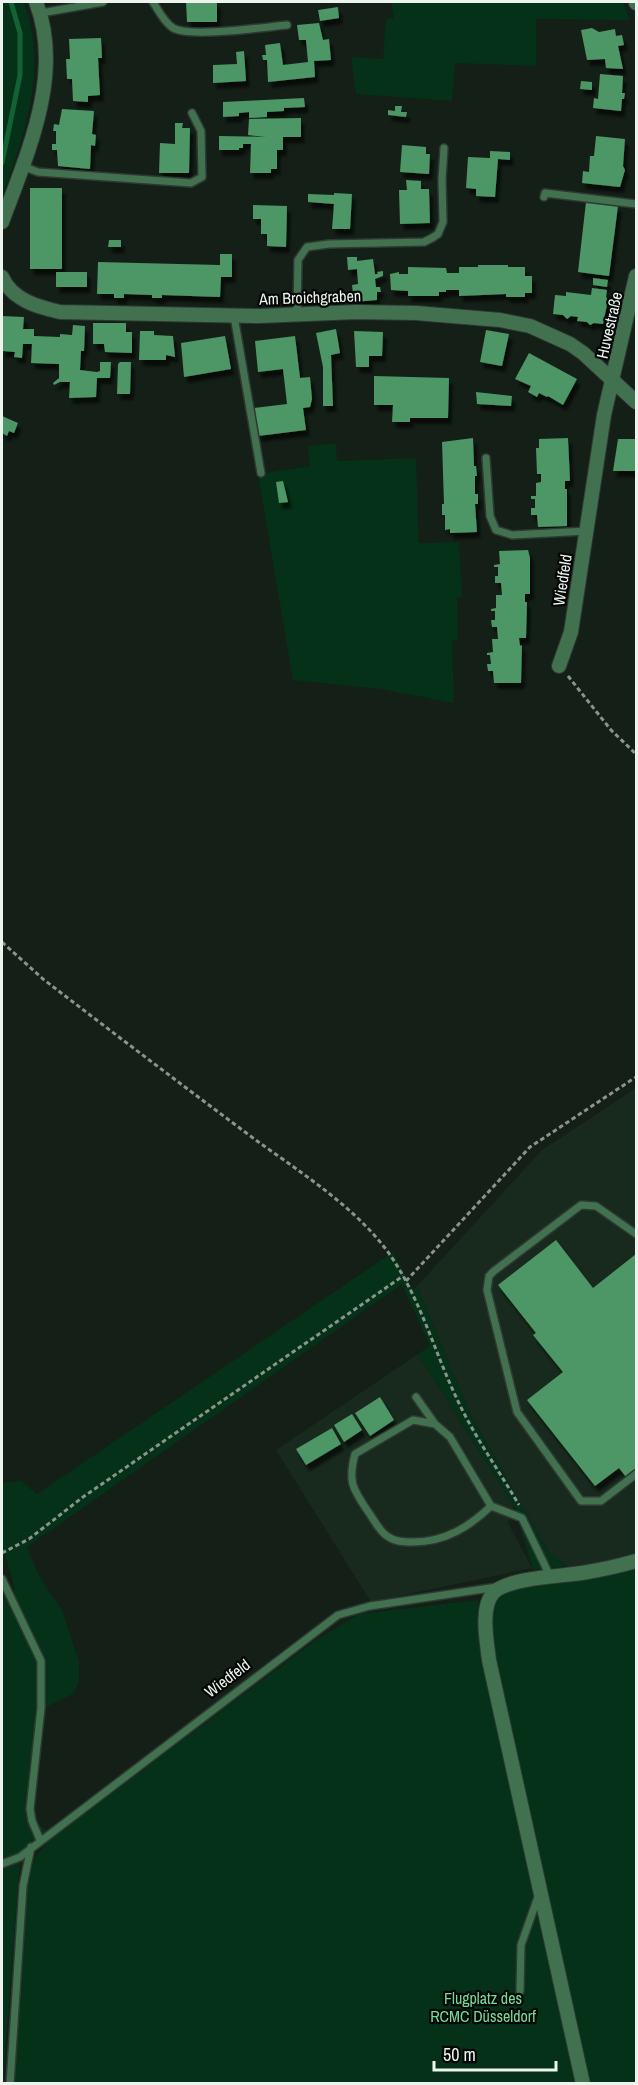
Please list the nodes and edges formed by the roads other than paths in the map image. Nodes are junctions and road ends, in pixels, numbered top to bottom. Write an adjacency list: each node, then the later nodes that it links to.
1 (103, 2): 3 (lane)
2 (153, 2): 4 (lane)
3 (39, 7): 7 (street)
4 (287, 25)
5 (192, 113): 7 (lane)
6 (444, 148): 14 (lane)
7 (22, 166): 10 (street)
8 (544, 197): 9 (lane)
9 (636, 204)
10 (2, 222)
11 (636, 276): 13 (street, Huvestraße)
12 (2, 277): 15 (street, Am Broichgraben)
13 (633, 308): 16 (street, Huvestraße)
14 (297, 315): 15 (street, Am Broichgraben); 16 (street, Am Broichgraben)
15 (234, 316): 19 (lane)
16 (613, 382): 17 (street, Am Broichgraben); 20 (street, Wiedfeld)
17 (636, 402)
18 (486, 458): 20 (lane)
19 (261, 473)
20 (587, 531): 21 (street, Wiedfeld)
21 (559, 666)
22 (636, 1234): 25 (lane)
23 (416, 1397): 24 (lane)
24 (435, 1424): 26 (lane); 26 (lane)
25 (636, 1474)
26 (491, 1506): 28 (lane)
27 (636, 1561): 28 (street, Wiedfeld)
28 (550, 1576): 30 (street, Wiedfeld)
29 (2, 1579): 31 (lane)
30 (502, 1586): 31 (lane, Wiedfeld); 34 (street)
31 (40, 1840): 32 (lane, Wiedfeld)
32 (31, 1847): 33 (lane, Wiedfeld); 36 (lane)
33 (2, 1864)
34 (540, 1892): 35 (lane); 37 (street)
35 (520, 1990)
36 (10, 2084)
37 (583, 2084)

